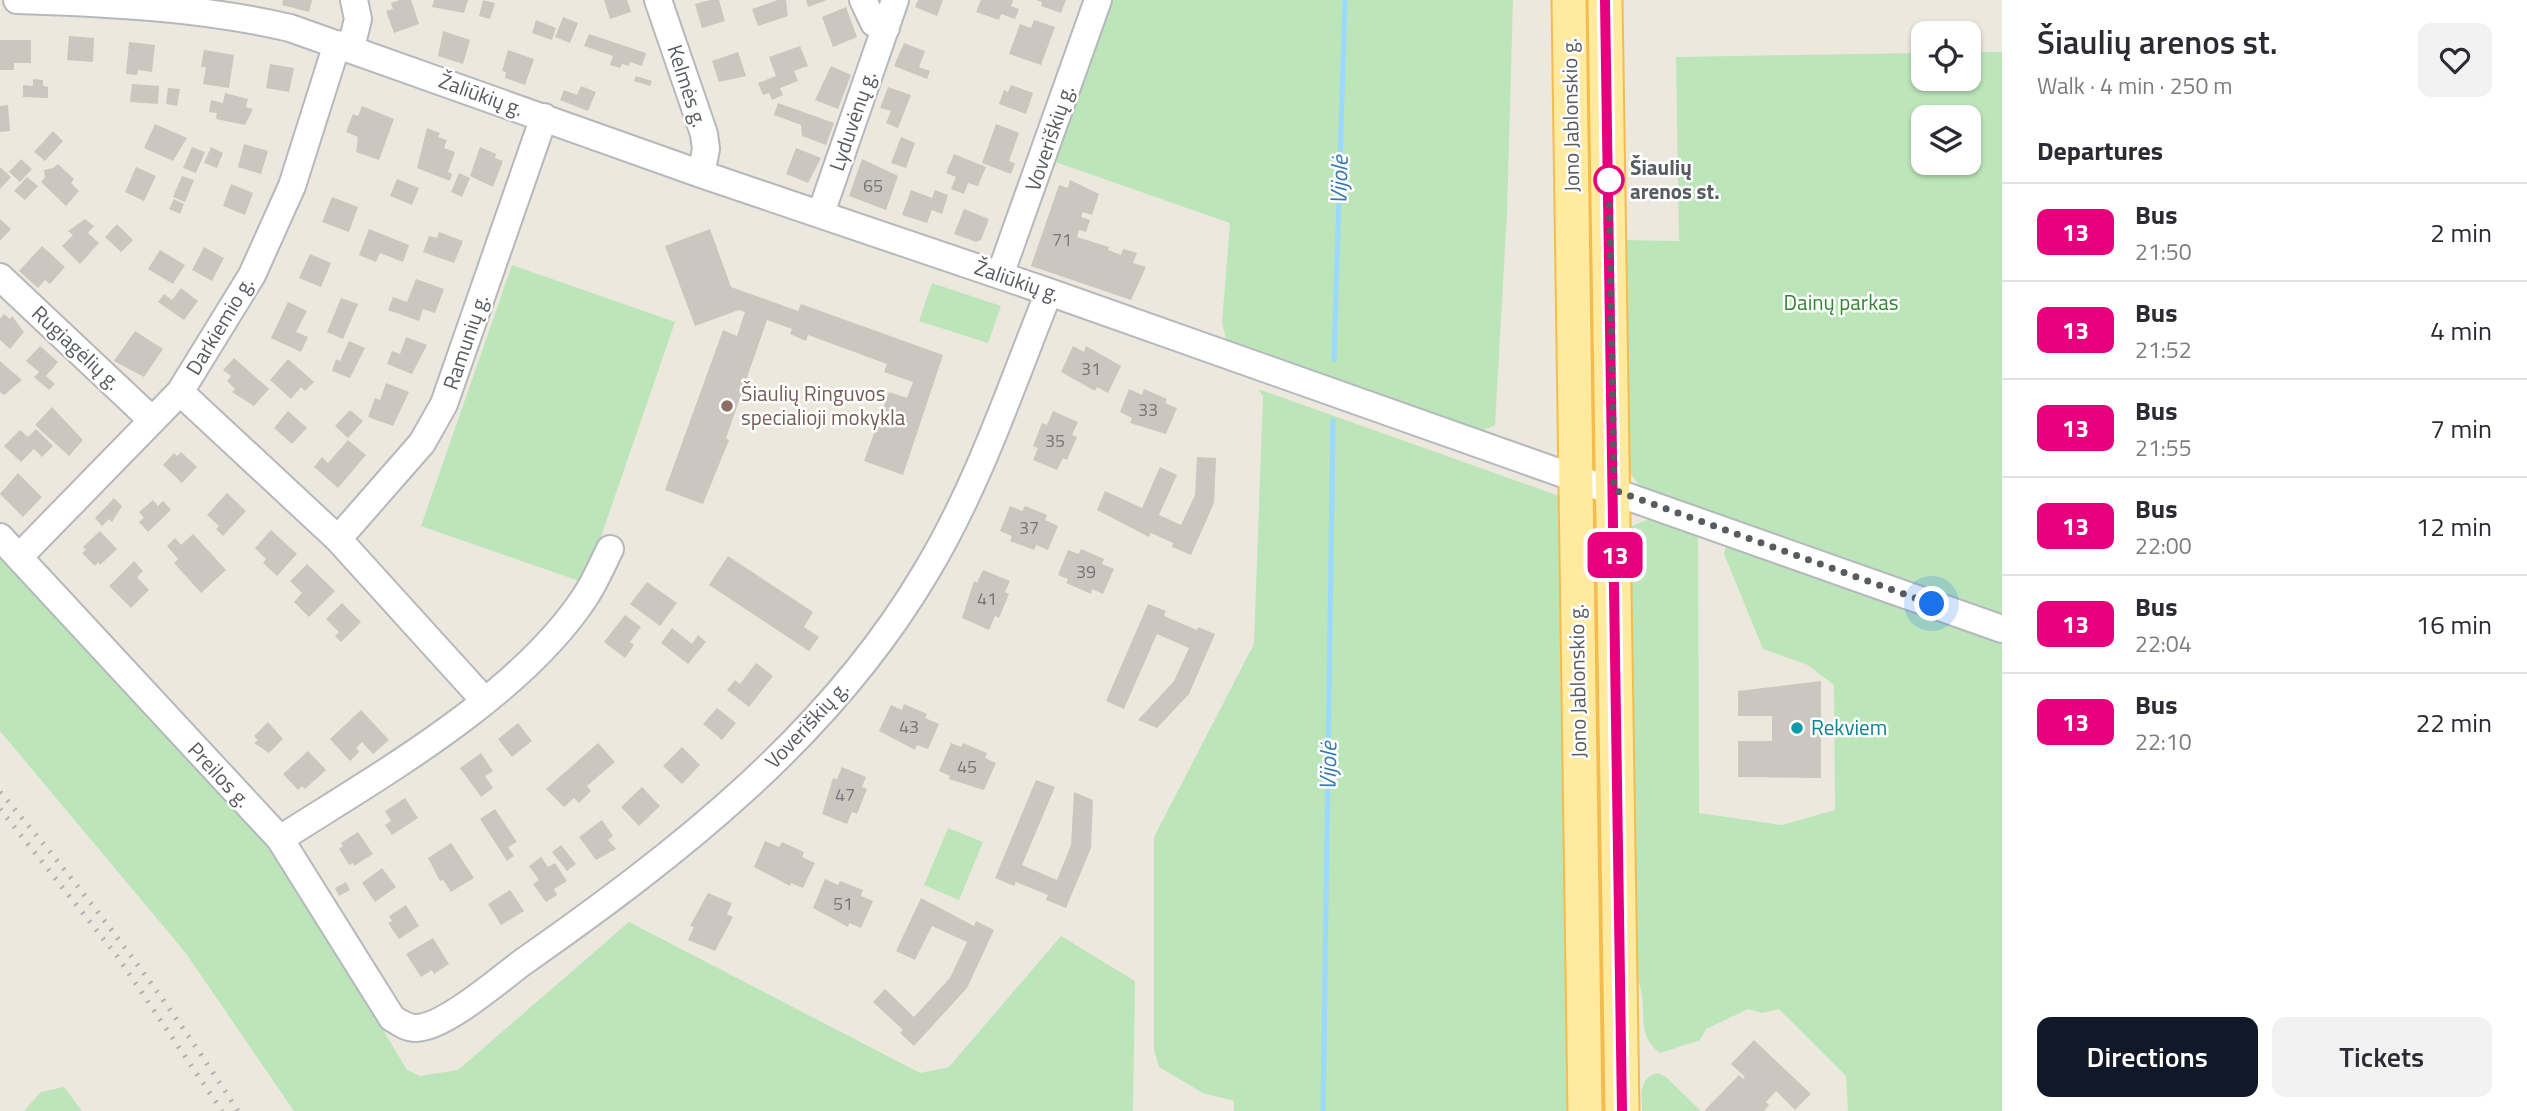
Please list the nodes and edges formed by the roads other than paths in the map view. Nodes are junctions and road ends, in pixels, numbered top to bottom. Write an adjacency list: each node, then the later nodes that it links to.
1 (17, 0): 10 (street, Žaliūkių g.)
2 (354, 0): 10 (street, Darkiemio g.)
3 (658, 0): 12 (street, Kelmės g.)
4 (863, 0): 9 (street)
5 (895, 0): 9 (street, Lyduvėnų g.)
6 (1098, 0): 14 (street, Voveriškių g.)
7 (1569, 0): 19 (main road, Jono Jablonskio g.)
8 (1605, 0): 20 (main road, Jono Jablonskio g.)
9 (886, 29): 13 (street, Lyduvėnų g.)
10 (344, 46): 11 (street, Žaliūkių g.); 17 (street, Darkiemio g.)
11 (544, 117): 12 (street, Žaliūkių g.); 22 (street, Ramunių g.)
12 (701, 174): 13 (street, Žaliūkių g.)
13 (821, 214): 14 (street, Žaliūkių g.)
14 (1000, 275): 16 (street, Žaliūkių g.)
15 (0, 277): 18 (street, Rugiagėlių g.)
16 (1049, 292): 19 (street, Žaliūkių g.); 28 (street, Voveriškių g.)
17 (180, 392): 18 (street, Darkiemio g.); 22 (street)
18 (152, 419): 24 (street, Darkiemio g.)
19 (1575, 477): 20 (street, Žaliūkių g.); 29 (main road, Jono Jablonskio g.)
20 (1614, 490): 25 (street, Žaliūkių g.); 30 (main road, Jono Jablonskio g.)
21 (0, 537): 24 (street, Preilos g.)
22 (338, 539): 26 (street)
23 (610, 549): 26 (street)
24 (20, 556): 27 (street, Preilos g.)
25 (2002, 629)
26 (484, 700): 27 (street)
27 (281, 839): 28 (street, Preilos g.)
28 (414, 1028)
29 (1584, 1111)
30 (1622, 1111)

